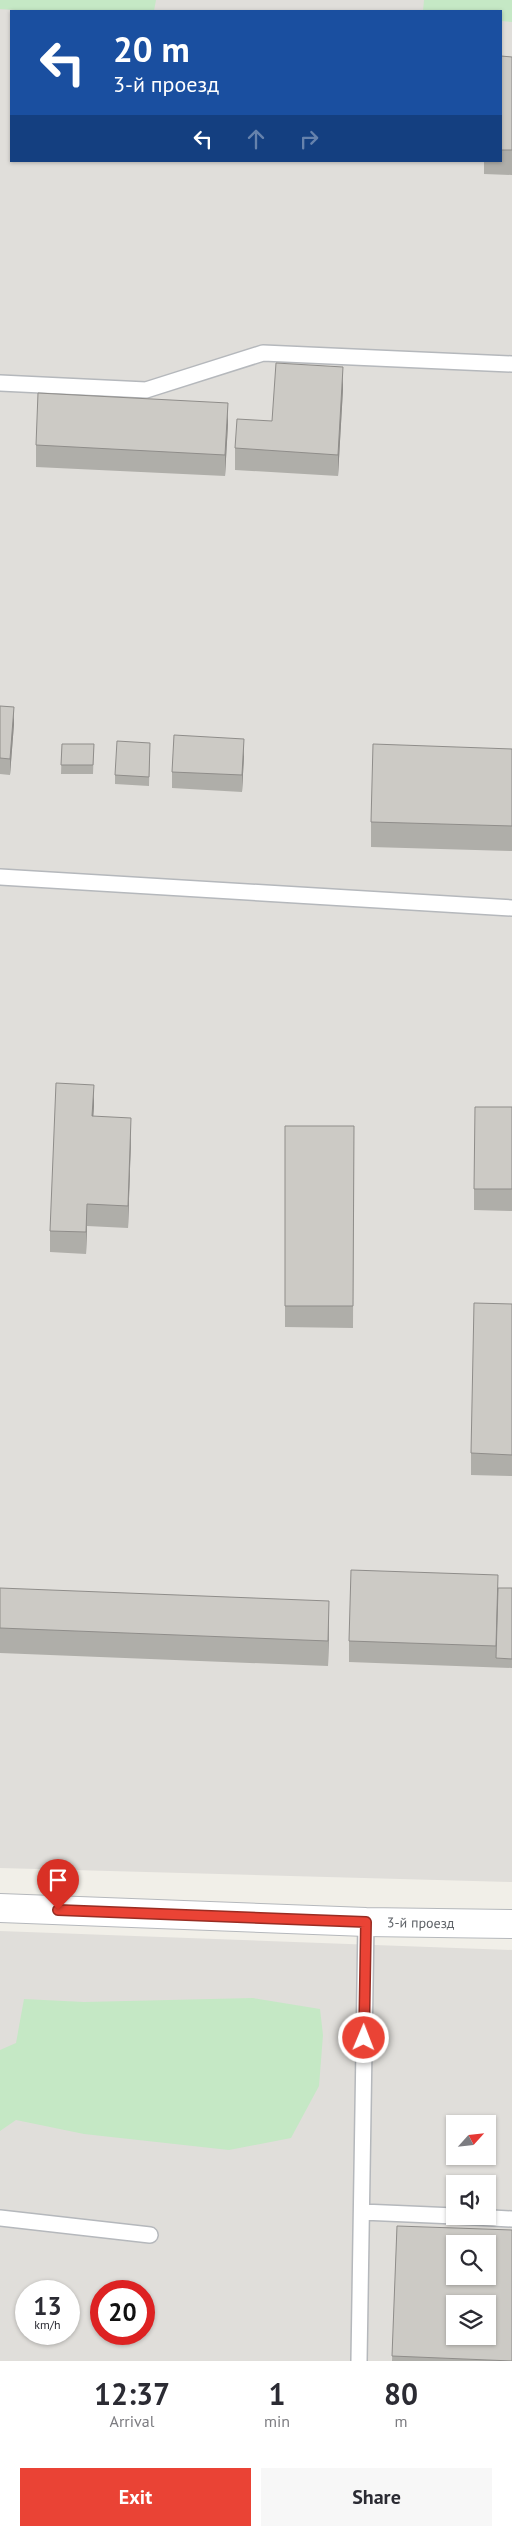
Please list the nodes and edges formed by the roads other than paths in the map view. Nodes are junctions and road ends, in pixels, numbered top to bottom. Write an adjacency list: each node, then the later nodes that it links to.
1 (512, 364): 2 (lane)
2 (0, 383)
3 (0, 877): 4 (lane)
4 (512, 908)
5 (0, 1908): 6 (street, 3-й проезд)
6 (366, 1922): 7 (street, 3-й проезд); 8 (lane)
7 (512, 1924)
8 (362, 2212): 9 (lane); 14 (lane)
9 (446, 2216)
10 (0, 2218): 13 (lane)
11 (496, 2218): 12 (lane)
12 (512, 2219)
13 (150, 2235)
14 (359, 2361)

